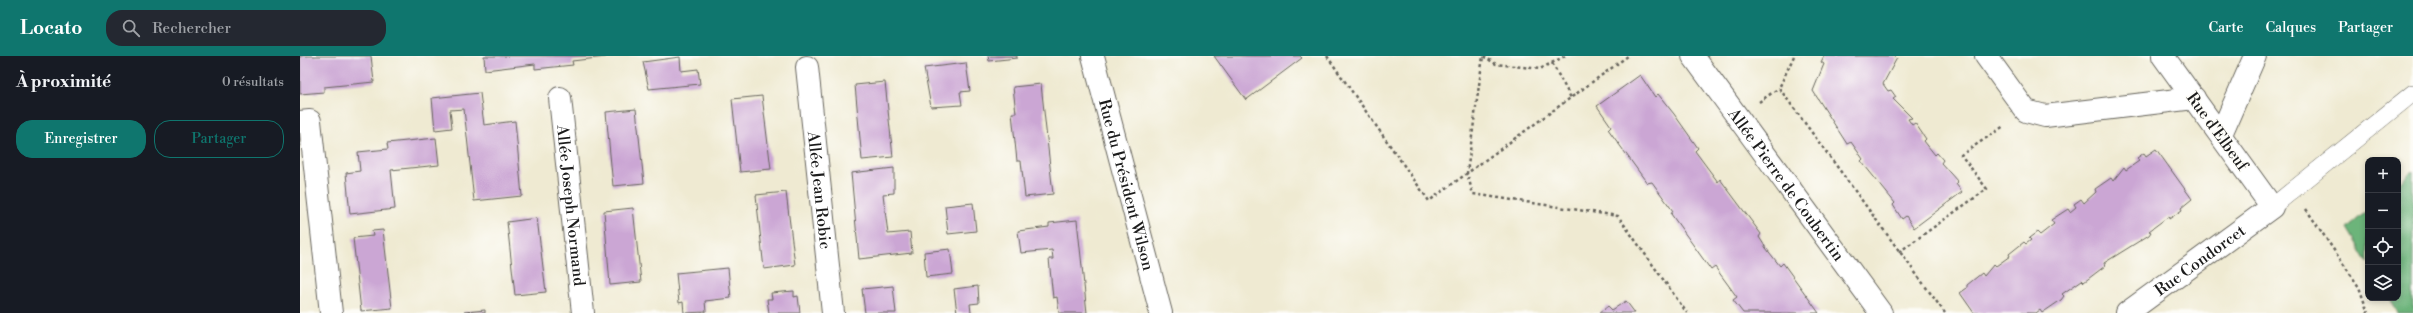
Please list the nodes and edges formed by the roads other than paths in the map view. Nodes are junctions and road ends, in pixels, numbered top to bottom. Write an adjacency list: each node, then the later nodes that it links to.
1 (1093, 56): 16 (street, Rue du Président Wilson)
2 (1692, 56): 17 (street, Allée Pierre de Coubertin)
3 (1986, 56): 9 (street)
4 (2163, 56): 9 (street, Rue d'Elbeuf)
5 (2255, 56): 11 (street)
6 (807, 67): 15 (street, Allée Jean Robic)
7 (2413, 93): 12 (lane)
8 (560, 98): 14 (street, Allée Joseph Normand)
9 (2194, 98): 11 (street, Rue d'Elbeuf)
10 (300, 122): 13 (street)
11 (2221, 134): 12 (street, Rue d'Elbeuf)
12 (2272, 207): 18 (street, Rue Condorcet)
13 (331, 313)
14 (583, 313)
15 (833, 313)
16 (1161, 313)
17 (1881, 313)
18 (2127, 313)

